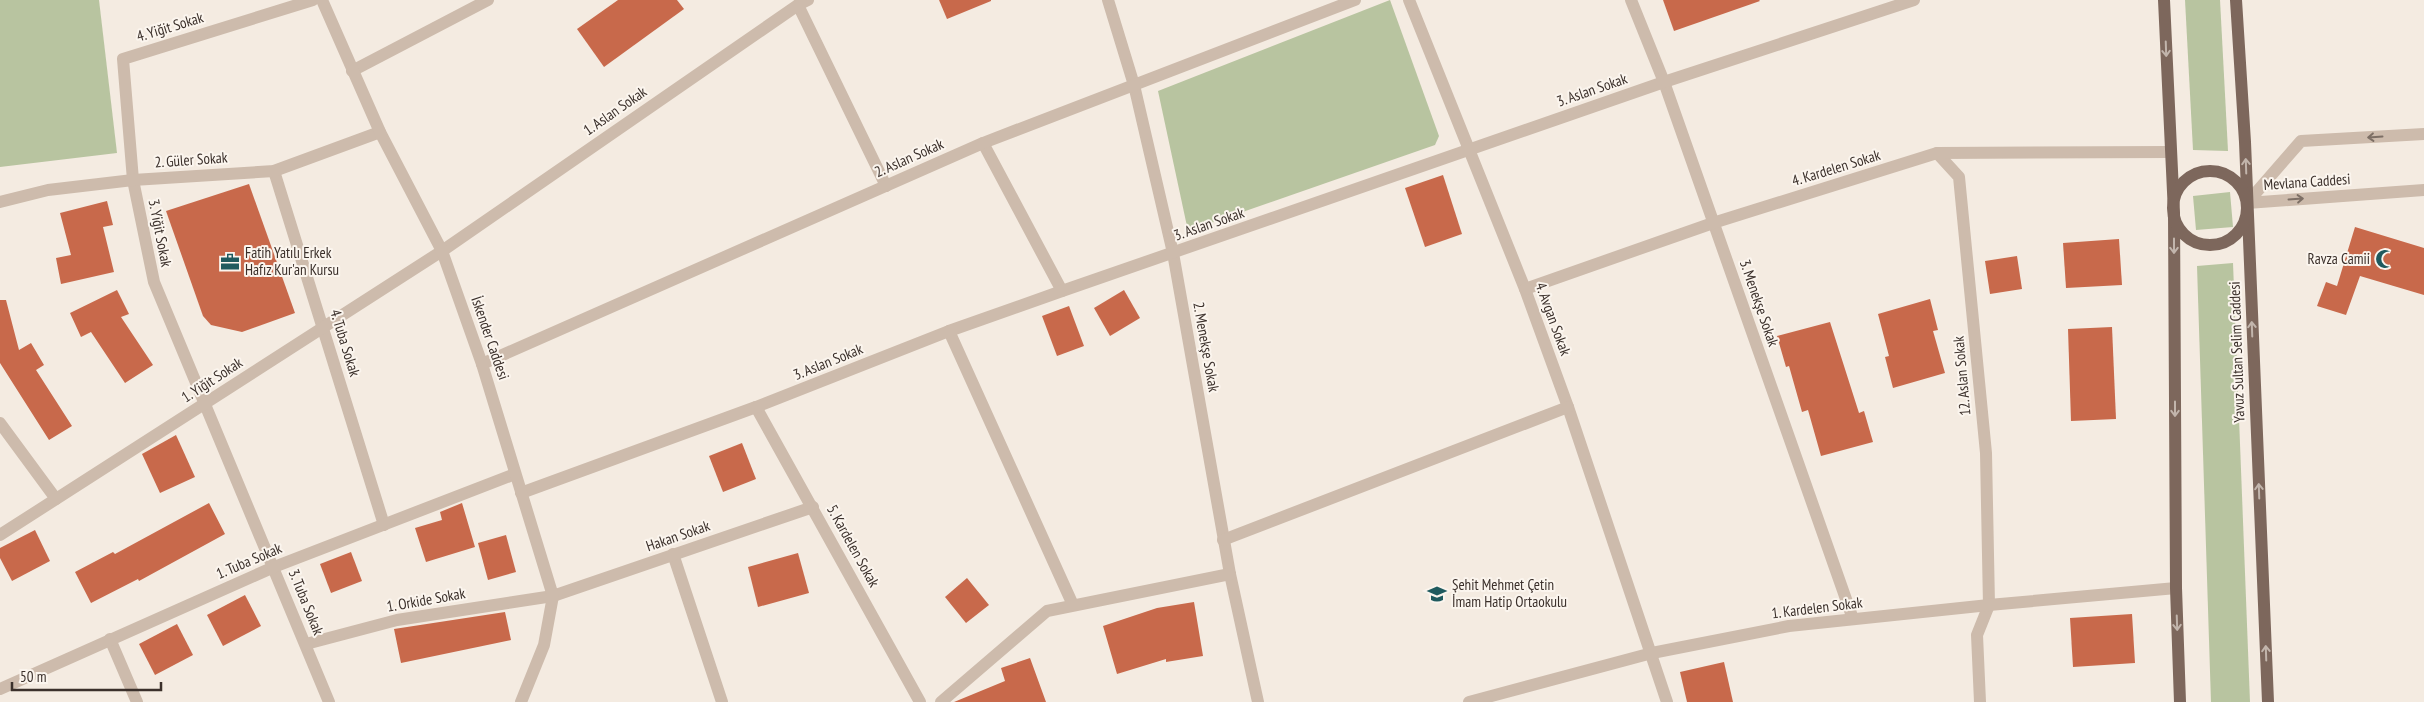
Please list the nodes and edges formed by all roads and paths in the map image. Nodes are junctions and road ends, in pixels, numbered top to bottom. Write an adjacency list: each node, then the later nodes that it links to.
1 (313, 0): 12 (street, 4. Yiğit Sokak)
2 (322, 0): 13 (street, İskender Caddesi)
3 (488, 0): 13 (street)
4 (1108, 0): 15 (street, 2. Menekşe Sokak)
5 (1355, 0): 15 (street, 2. Aslan Sokak)
6 (1409, 0): 19 (street, 4. Avgan Sokak)
7 (1631, 0): 14 (street, 3. Menekşe Sokak)
8 (1914, 0): 14 (street, 3. Aslan Sokak)
9 (2164, 0): 20 (main road, one-way to 20)
10 (2236, 0): 27 (main road, Yavuz Sultan Selim Caddesi, one-way to 10)
11 (803, 2): 24 (street); 30 (street, 1. Aslan Sokak)
12 (122, 59): 23 (street, 3. Yiğit Sokak)
13 (352, 71): 16 (street, İskender Caddesi)
14 (1664, 82): 19 (street, 3. Aslan Sokak); 29 (street, 3. Menekşe Sokak)
15 (1134, 84): 18 (street, 2. Aslan Sokak); 31 (street, 2. Menekşe Sokak)
16 (380, 132): 22 (street, 2. Güler Sokak); 30 (street, İskender Caddesi)
17 (2424, 134): 27 (street, Mevlana Caddesi, one-way to 27)
18 (983, 143): 24 (street, 2. Aslan Sokak); 33 (street)
19 (1469, 150): 31 (street, 3. Aslan Sokak); 32 (street, 4. Avgan Sokak)
20 (2170, 152): 21 (street, 4. Kardelen Sokak); 28 (main road)
21 (1937, 153): 29 (street, 4. Kardelen Sokak); 53 (street, 12. Aslan Sokak)
22 (274, 171): 23 (street, 2. Güler Sokak); 34 (street, 4. Tuba Sokak)
23 (133, 180): 26 (street, 2. Güler Sokak); 37 (street, 3. Yiğit Sokak)
24 (886, 186): 36 (street, 2. Aslan Sokak)
25 (2424, 190): 27 (street, Mevlana Caddesi, one-way to 25)
26 (0, 202)
27 (2247, 203): 28 (main road); 28 (main road); 71 (main road, Yavuz Sultan Selim Caddesi, one-way to 27)
28 (2174, 214): 51 (main road, one-way to 51)
29 (1713, 223): 32 (street, 4. Kardelen Sokak); 55 (street, 3. Menekşe Sokak)
30 (442, 251): 34 (street, 1. Yiğit Sokak); 36 (street, İskender Caddesi)
31 (1173, 253): 33 (street, 3. Aslan Sokak); 47 (street, 2. Menekşe Sokak)
32 (1524, 289): 39 (street, 4. Avgan Sokak)
33 (1062, 291): 35 (street, 3. Aslan Sokak)
34 (323, 328): 37 (street, 1. Yiğit Sokak); 45 (street, 4. Tuba Sokak)
35 (949, 331): 38 (street, 3. Aslan Sokak); 54 (street)
36 (482, 364): 41 (street, İskender Caddesi)
37 (205, 404): 43 (street, 1. Yiğit Sokak); 49 (street, 3. Tuba Sokak)
38 (756, 407): 42 (street, 3. Aslan Sokak); 44 (street, 5. Kardelen Sokak)
39 (1568, 407): 47 (street); 58 (street, 4. Avgan Sokak)
40 (0, 424): 43 (street)
41 (515, 474): 42 (street, İskender Caddesi); 45 (street, 1. Tuba Sokak)
42 (521, 493): 52 (street, İskender Caddesi)
43 (56, 499): 46 (street, 1. Yiğit Sokak)
44 (813, 507): 48 (street, Hakan Sokak); 64 (street, 5. Kardelen Sokak)
45 (384, 525): 49 (street, 1. Tuba Sokak)
46 (0, 536)
47 (1223, 540): 50 (street, 2. Menekşe Sokak)
48 (673, 554): 52 (street, Hakan Sokak); 63 (street)
49 (274, 567): 56 (street, 1. Tuba Sokak); 57 (street, 3. Tuba Sokak)
50 (1230, 574): 54 (street); 66 (street, 2. Menekşe Sokak)
51 (2176, 588): 53 (street, 1. Kardelen Sokak); 70 (main road, one-way to 70)
52 (553, 596): 57 (street, 1. Orkide Sokak); 62 (street, İskender Caddesi)
53 (1989, 605): 55 (street, 1. Kardelen Sokak); 69 (street)
54 (1073, 606): 65 (street)
55 (1853, 619): 58 (street, 1. Kardelen Sokak)
56 (110, 639): 59 (street, 1. Tuba Sokak); 60 (street)
57 (306, 644): 61 (street, 3. Tuba Sokak)
58 (1652, 654): 67 (street, 1. Kardelen Sokak); 68 (street, 4. Avgan Sokak)
59 (0, 690)
60 (137, 702)
61 (329, 702)
62 (521, 702)
63 (722, 702)
64 (920, 702)
65 (941, 702)
66 (1258, 702)
67 (1469, 702)
68 (1667, 702)
69 (1980, 702)
70 (2180, 702)
71 (2268, 702)

